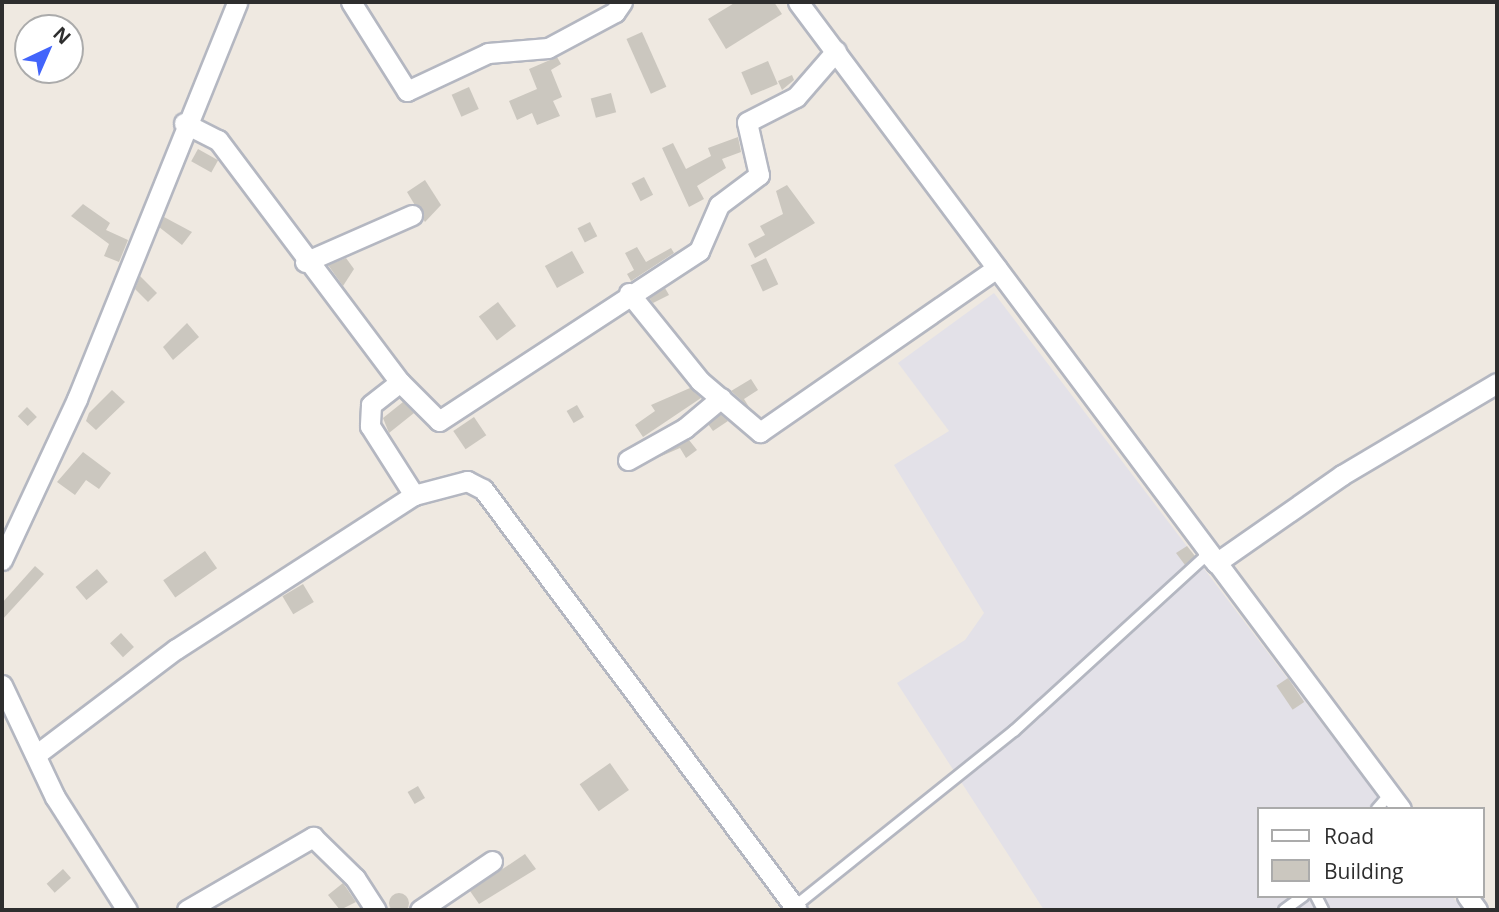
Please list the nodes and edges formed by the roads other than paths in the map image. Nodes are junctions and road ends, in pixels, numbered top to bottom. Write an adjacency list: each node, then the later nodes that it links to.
1 (237, 2): 6 (street)
2 (351, 2): 3 (street)
3 (622, 2)
4 (798, 2): 5 (street)
5 (835, 51): 9 (street); 10 (street)
6 (184, 123): 8 (street); 17 (street)
7 (412, 215): 8 (street)
8 (305, 262): 11 (street)
9 (997, 268): 13 (street); 16 (street)
10 (629, 293): 11 (street); 13 (street)
11 (400, 382): 15 (street)
12 (1497, 383): 16 (street)
13 (721, 398): 14 (street)
14 (628, 460)
15 (414, 495): 19 (street); 23 (street)
16 (1216, 558): 20 (street); 23 (lane)
17 (2, 560)
18 (2, 685): 19 (street)
19 (37, 754): 24 (street)
20 (1389, 804)
21 (492, 861): 27 (street)
22 (1300, 898): 28 (lane)
23 (796, 909)
24 (127, 910)
25 (187, 910): 26 (street)
26 (376, 910)
27 (420, 910)
28 (1284, 910)

